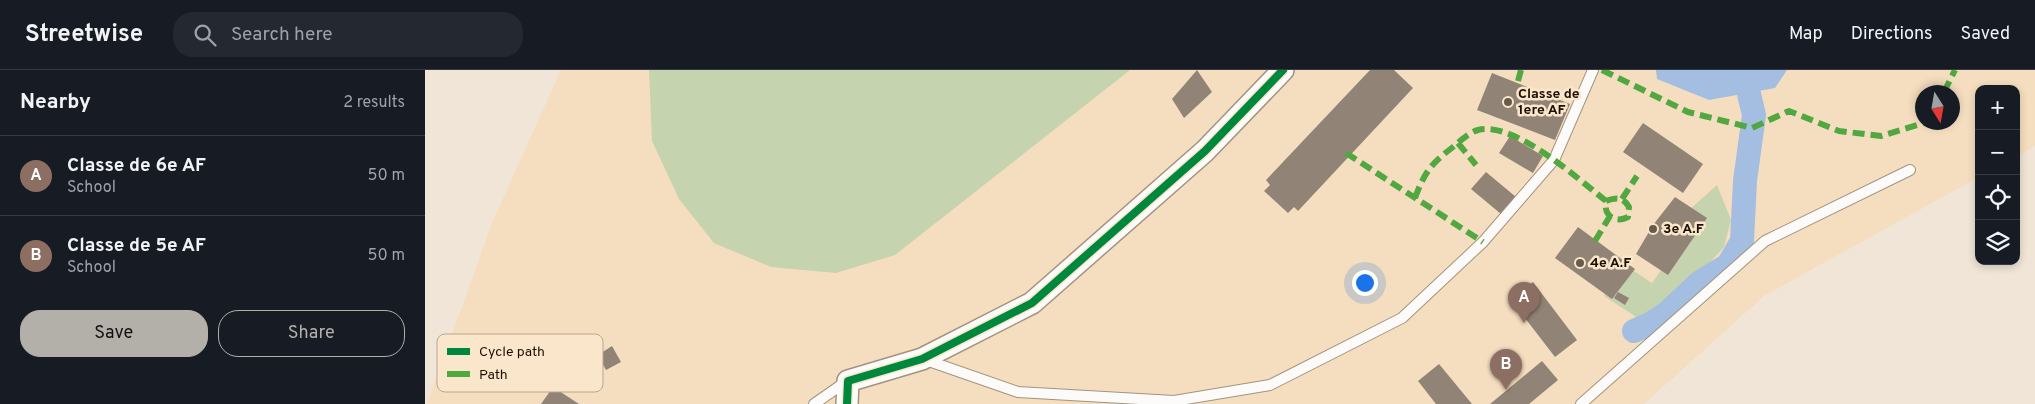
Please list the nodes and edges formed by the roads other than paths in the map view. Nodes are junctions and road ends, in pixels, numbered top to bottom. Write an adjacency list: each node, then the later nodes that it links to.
1 (1283, 70): 4 (street)
2 (1593, 70): 6 (lane)
3 (1910, 170): 9 (lane)
4 (922, 359): 5 (street); 6 (lane)
5 (848, 381): 7 (lane); 8 (street)
6 (1200, 400)
7 (814, 404)
8 (847, 404)
9 (1581, 404)

